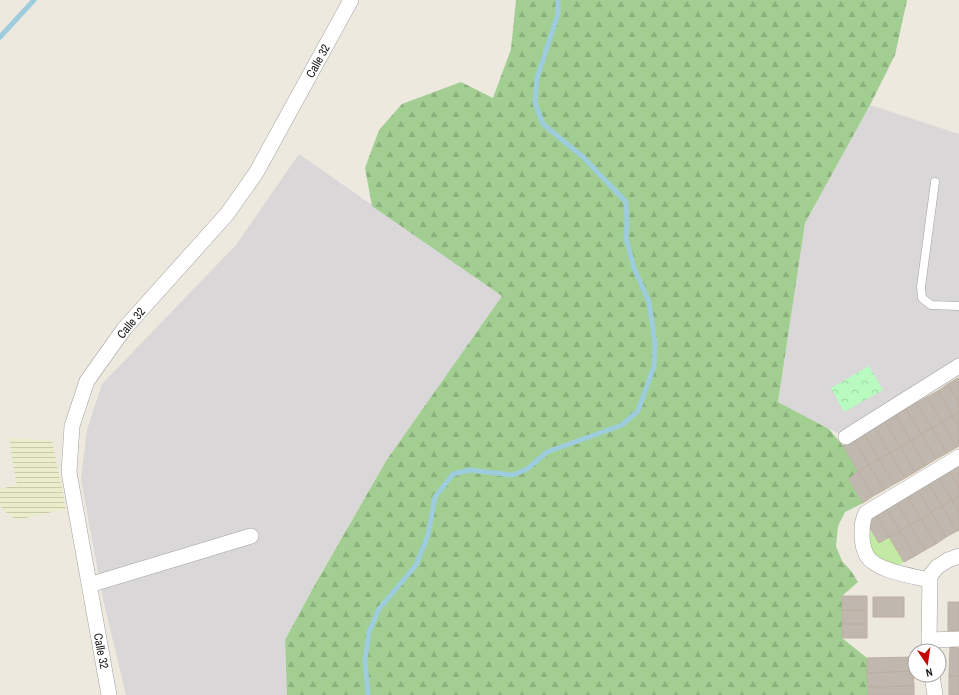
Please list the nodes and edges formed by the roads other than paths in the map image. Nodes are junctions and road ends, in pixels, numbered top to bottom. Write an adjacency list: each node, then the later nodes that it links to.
1 (351, 0): 10 (street, Calle 32)
2 (935, 182): 3 (lane)
3 (959, 306)
4 (959, 366): 5 (street)
5 (846, 437)
6 (959, 457): 9 (street)
7 (251, 536): 10 (street)
8 (959, 556): 9 (street)
9 (930, 580): 12 (street)
10 (89, 585): 15 (street, Calle 32)
11 (959, 639): 13 (street)
12 (929, 643)
13 (939, 643)
14 (933, 683): 16 (street)
15 (109, 695)
16 (934, 695)

